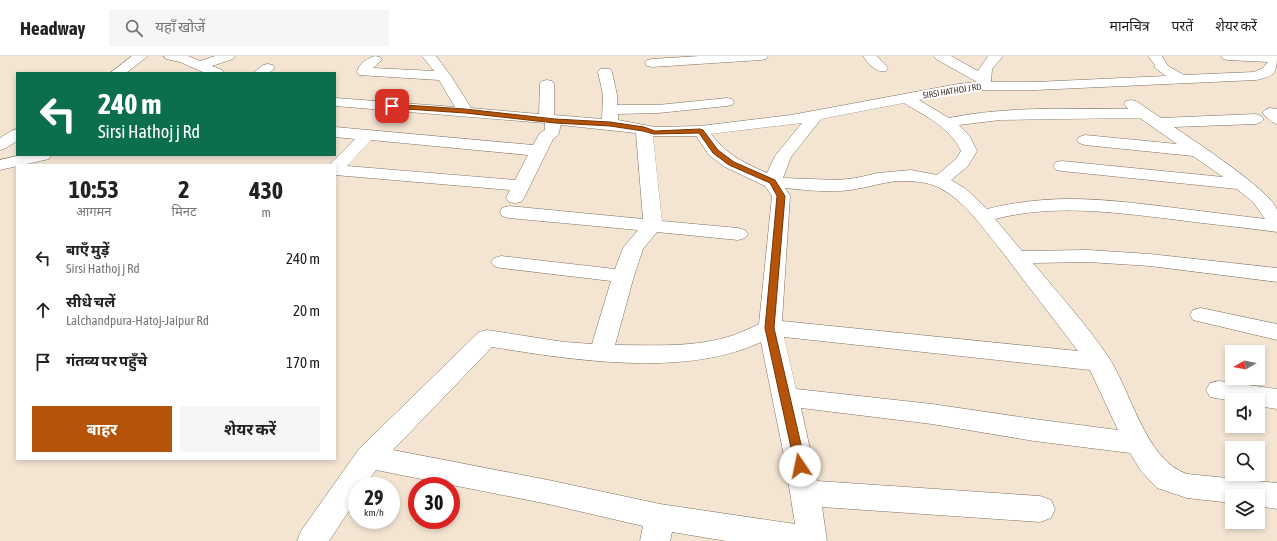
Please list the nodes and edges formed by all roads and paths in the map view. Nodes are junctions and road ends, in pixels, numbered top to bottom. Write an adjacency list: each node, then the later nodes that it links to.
1 (141, 56): 17 (street)
2 (171, 56): 15 (street)
3 (228, 56): 15 (street)
4 (430, 56): 21 (street)
5 (760, 56): 6 (street); 14 (street)
6 (766, 56)
7 (870, 56): 16 (street)
8 (941, 56): 24 (street)
9 (996, 56): 24 (street)
10 (1155, 56): 22 (street)
11 (1228, 56): 12 (street)
12 (1276, 57): 20 (street)
13 (375, 60): 21 (street)
14 (652, 63)
15 (201, 65): 18 (street)
16 (881, 68)
17 (118, 72)
18 (214, 72)
19 (605, 72): 36 (street)
20 (1262, 74): 22 (street, SIRSI HATHOJ J RD); 23 (street)
21 (444, 76): 31 (street)
22 (1182, 80): 26 (street, SIRSI HATHOJ J RD)
23 (1277, 80)
24 (984, 82): 27 (street, SIRSI HATHOJ J RD); 28 (street, SIRSI HATHOJ J RD)
25 (547, 84): 42 (street)
26 (1102, 84): 27 (street, SIRSI HATHOJ J RD); 33 (street)
27 (1036, 86): 32 (street)
28 (908, 99): 35 (street, SIRSI HATHOJ J RD); 39 (street)
29 (336, 102): 31 (street)
30 (727, 102): 36 (street)
31 (465, 111): 42 (street)
32 (1070, 113): 33 (street); 39 (street)
33 (1143, 113): 40 (street)
34 (1277, 114): 38 (street)
35 (815, 116): 43 (street, SIRSI HATHOJ J RD); 56 (street)
36 (610, 117): 41 (street, SIRSI HATHOJ J RD); 42 (street)
37 (1256, 119): 40 (street)
38 (1277, 119)
39 (946, 123): 55 (street)
40 (1158, 123): 49 (street)
41 (644, 129): 43 (street, SIRSI HATHOJ J RD); 61 (street)
42 (548, 131): 46 (street); 58 (street)
43 (700, 131): 56 (street)
44 (336, 132): 46 (street)
45 (16, 135): 48 (street)
46 (367, 135): 53 (street)
47 (1084, 140): 49 (street)
48 (0, 145)
49 (1198, 151): 57 (street)
50 (39, 156): 51 (street)
51 (0, 165)
52 (1062, 166): 57 (street)
53 (336, 169)
54 (336, 170): 58 (street)
55 (941, 180): 56 (street); 59 (street)
56 (772, 182): 68 (street)
57 (1242, 184): 60 (street)
58 (521, 186): 61 (street)
59 (983, 216): 60 (street); 63 (street)
60 (1275, 218)
61 (653, 225): 62 (street); 66 (street)
62 (738, 234)
63 (1017, 257): 65 (street); 71 (street)
64 (501, 262): 66 (street)
65 (1277, 275)
66 (623, 276): 70 (street)
67 (1201, 315): 69 (street)
68 (770, 328): 70 (street); 71 (street); 73 (street)
69 (1277, 332)
70 (602, 353): 76 (street)
71 (1099, 362): 75 (street)
72 (1219, 390): 74 (street)
73 (786, 397): 75 (street); 77 (street)
74 (1277, 399)
75 (1138, 443): 78 (street)
76 (369, 457): 80 (street); 81 (street)
77 (806, 493): 79 (street); 82 (street)
78 (1277, 496)
79 (1040, 509)
80 (658, 529): 82 (street)
81 (312, 541)
82 (811, 541)

